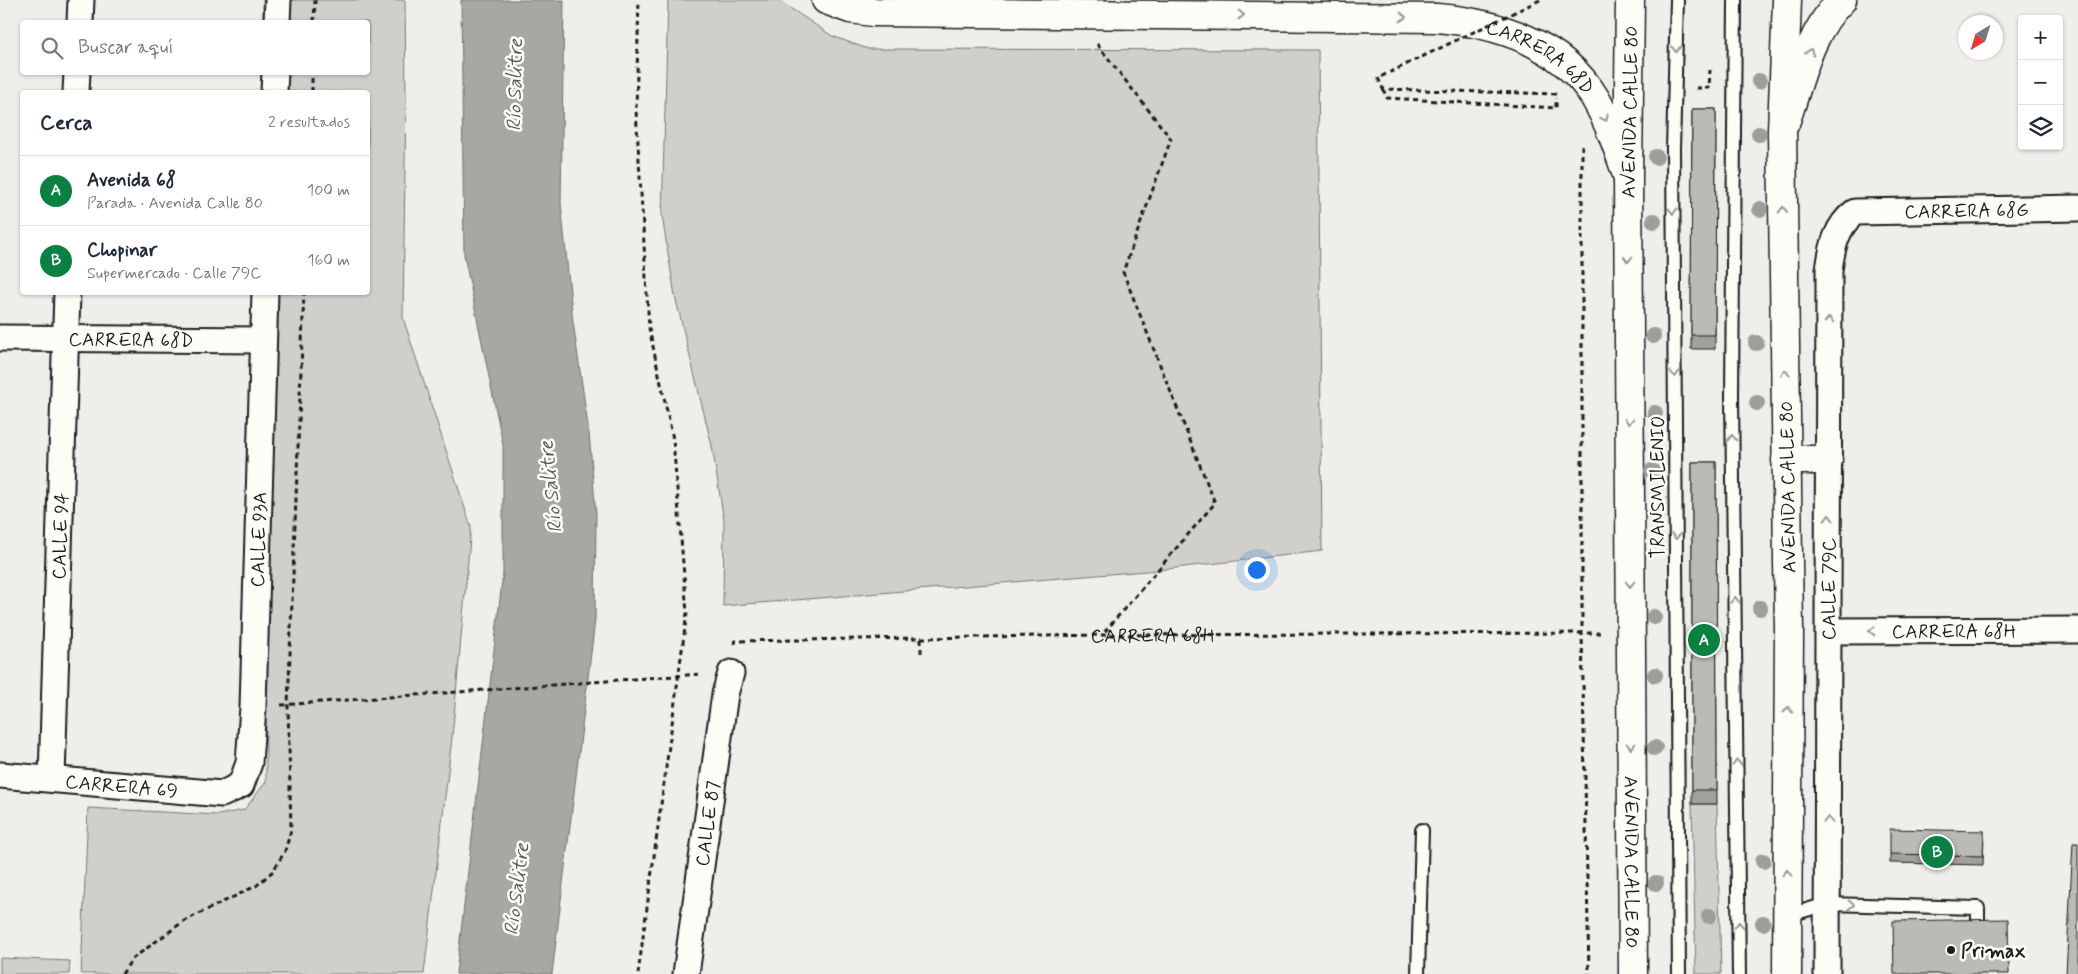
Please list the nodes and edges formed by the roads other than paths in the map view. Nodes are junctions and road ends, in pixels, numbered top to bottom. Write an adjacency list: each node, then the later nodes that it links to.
1 (81, 0): 9 (street)
2 (278, 0): 10 (street)
3 (826, 0): 16 (main road, CARRERA 68D, one-way to 16)
4 (1630, 0): 16 (main road, AVENIDA CALLE 80)
5 (1677, 0): 39 (lane, TRANSMILENIO, one-way to 39)
6 (1735, 0): 40 (lane, one-way to 6)
7 (1787, 0): 15 (main road, AVENIDA CALLE 80)
8 (1842, 0): 15 (main road, one-way to 8)
9 (80, 20)
10 (277, 20)
11 (77, 75): 13 (street)
12 (275, 75): 14 (street)
13 (76, 90)
14 (274, 90)
15 (1782, 131): 24 (main road, AVENIDA CALLE 80, one-way to 15)
16 (1628, 177): 38 (main road, AVENIDA CALLE 80, one-way to 38)
17 (2078, 208): 18 (street, CARRERA 68G)
18 (1855, 212): 25 (street, CALLE 79C, one-way to 18)
19 (67, 295): 22 (street, CALLE 94)
20 (265, 295): 23 (street, CALLE 93A)
21 (0, 338): 22 (street, CARRERA 68D)
22 (65, 338): 23 (street, CARRERA 68D); 30 (street, CALLE 94)
23 (263, 340): 31 (street, CALLE 93A)
24 (1786, 460): 25 (main road); 34 (main road, AVENIDA CALLE 80, one-way to 24)
25 (1828, 460): 27 (street, CALLE 79C, one-way to 25)
26 (2078, 630): 27 (street, CARRERA 68H, one-way to 27)
27 (1830, 631): 33 (street, CALLE 79C, one-way to 27)
28 (731, 673): 36 (street, CALLE 87)
29 (0, 775): 30 (street, CARRERA 69)
30 (52, 778): 31 (street, CARRERA 69)
31 (241, 786)
32 (1422, 830): 37 (lane)
33 (1827, 904): 34 (lane); 35 (lane, one-way to 35); 42 (street, CALLE 79C)
34 (1786, 916): 41 (main road, AVENIDA CALLE 80)
35 (1978, 925)
36 (686, 974)
37 (1418, 974)
38 (1633, 974)
39 (1679, 974)
40 (1739, 974)
41 (1787, 974)
42 (1827, 974)

